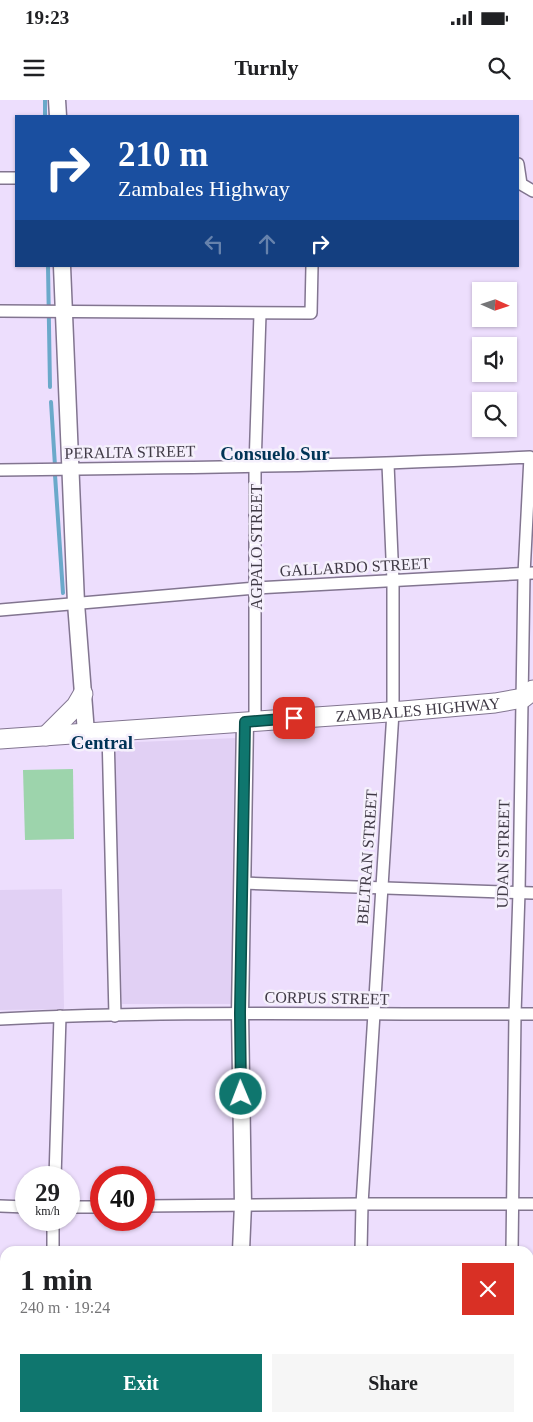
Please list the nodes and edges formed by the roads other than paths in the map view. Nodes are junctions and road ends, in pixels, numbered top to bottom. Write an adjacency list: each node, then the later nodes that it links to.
1 (57, 100): 2 (street)
2 (58, 115)
3 (519, 174): 6 (street)
4 (0, 178): 5 (street)
5 (15, 178)
6 (533, 191)
7 (62, 267): 10 (street)
8 (312, 267): 11 (street)
9 (0, 311): 10 (street)
10 (64, 312): 11 (street); 15 (street)
11 (260, 314): 14 (street, AGPALO STREET)
12 (530, 457): 13 (street, PERALTA STREET); 17 (street, UDAN STREET)
13 (388, 464): 14 (street, PERALTA STREET); 18 (street, BELTRAN STREET)
14 (255, 467): 15 (street, PERALTA STREET); 19 (street, AGPALO STREET)
15 (71, 469): 16 (street, PERALTA STREET); 20 (street)
16 (0, 470)
17 (529, 573): 18 (street, GALLARDO STREET); 23 (street, UDAN STREET)
18 (393, 581): 19 (street, GALLARDO STREET); 24 (street, BELTRAN STREET)
19 (256, 588): 20 (street, GALLARDO STREET); 25 (street, AGPALO STREET)
20 (76, 603): 21 (street, GALLARDO STREET); 22 (street)
21 (0, 610)
22 (83, 694): 27 (street); 28 (main road)
23 (530, 695): 24 (main road, ZAMBALES HIGHWAY); 32 (street, UDAN STREET)
24 (393, 712): 25 (main road, ZAMBALES HIGHWAY); 31 (street, BELTRAN STREET)
25 (250, 722): 26 (main road, ZAMBALES HIGHWAY); 30 (street, AGPALO STREET)
26 (108, 732): 27 (main road, ZAMBALES HIGHWAY); 39 (street)
27 (86, 734): 28 (main road, ZAMBALES HIGHWAY)
28 (46, 736): 29 (main road, ZAMBALES HIGHWAY)
29 (0, 739)
30 (243, 883): 31 (street); 34 (street, AGPALO STREET)
31 (381, 888): 32 (street); 37 (street, BELTRAN STREET)
32 (519, 892): 33 (street); 35 (street, UDAN STREET)
33 (533, 893)
34 (240, 1013): 37 (street, CORPUS STREET); 39 (street, CORPUS STREET); 43 (street, AGPALO STREET)
35 (515, 1014): 36 (street, CORPUS STREET); 37 (street, CORPUS STREET); 42 (street, UDAN STREET)
36 (533, 1014)
37 (374, 1015): 44 (street, BELTRAN STREET)
38 (60, 1016): 39 (street, CORPUS STREET); 40 (street, CORPUS STREET); 41 (street)
39 (115, 1016)
40 (0, 1019)
41 (54, 1166)
42 (514, 1203): 44 (street); 45 (street); 53 (street, UDAN STREET)
43 (243, 1204): 44 (street); 47 (street); 51 (street, AGPALO STREET)
44 (362, 1204): 52 (street, BELTRAN STREET)
45 (533, 1204)
46 (0, 1206): 48 (street)
47 (155, 1206)
48 (15, 1207)
49 (53, 1231): 50 (street)
50 (53, 1246)
51 (241, 1246)
52 (361, 1246)
53 (512, 1246)

